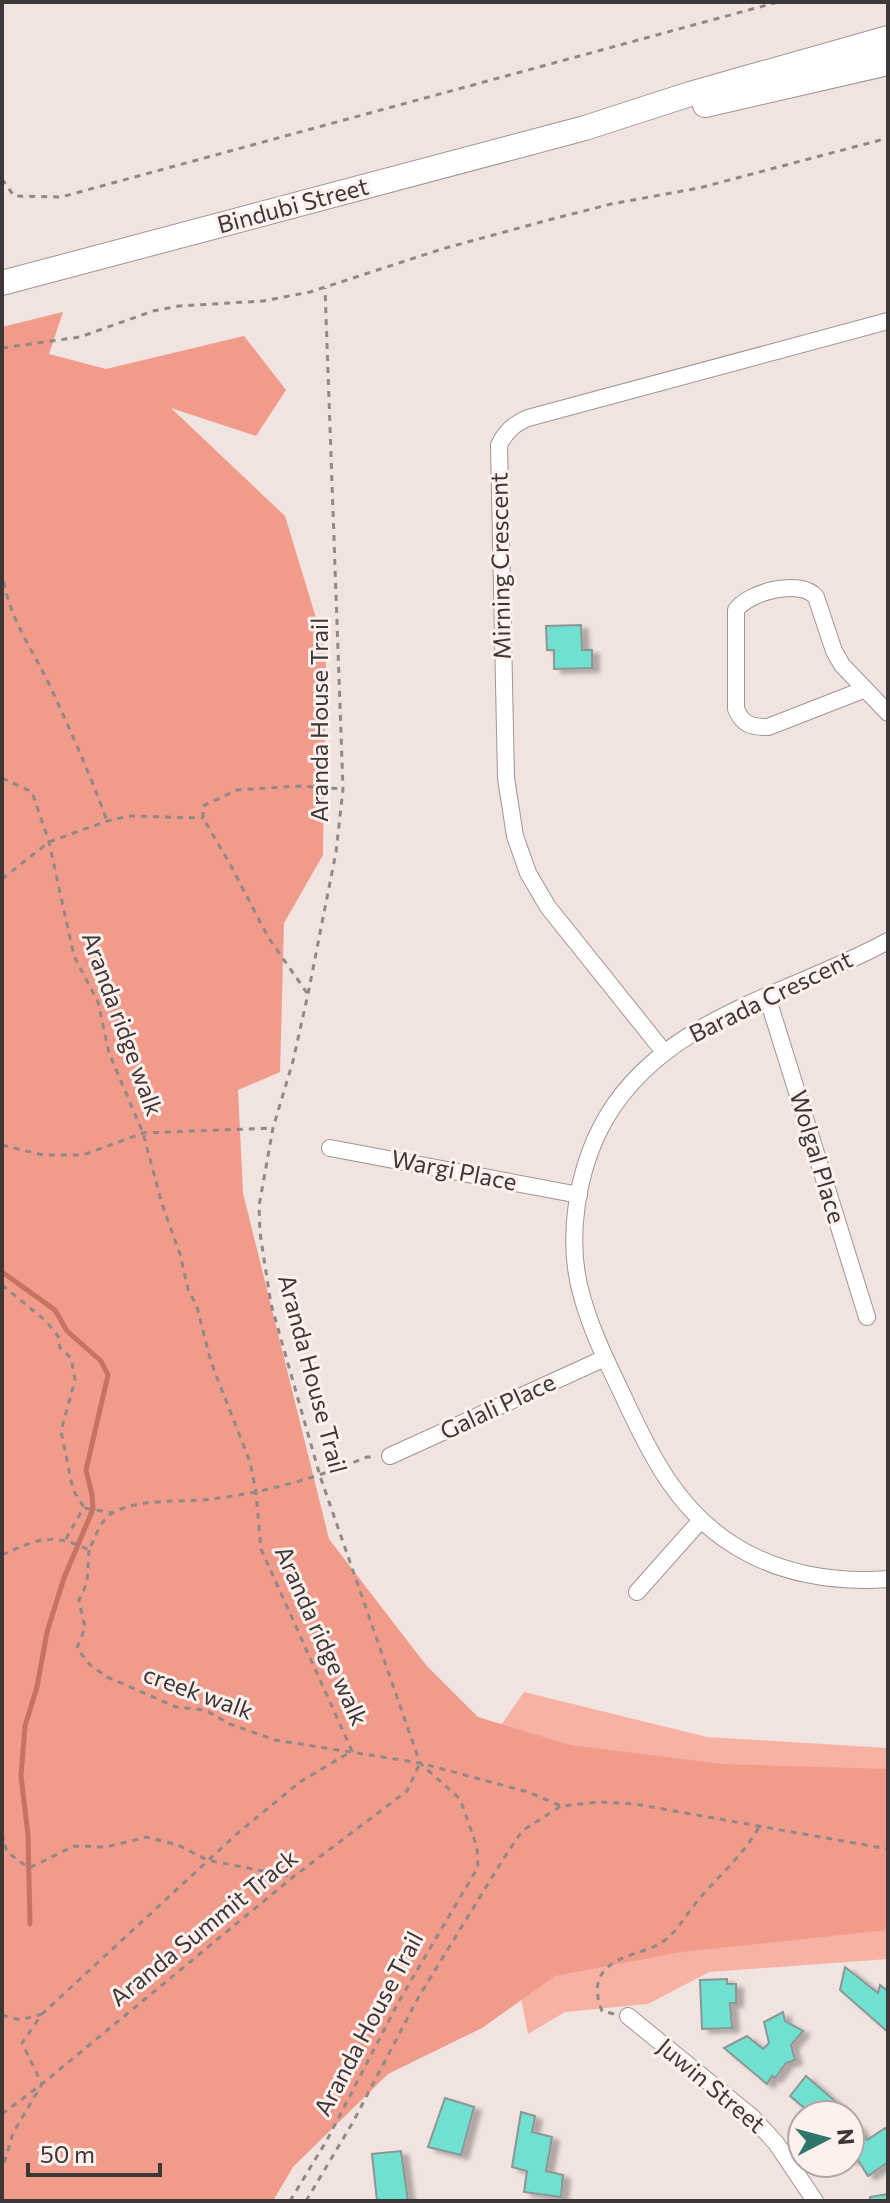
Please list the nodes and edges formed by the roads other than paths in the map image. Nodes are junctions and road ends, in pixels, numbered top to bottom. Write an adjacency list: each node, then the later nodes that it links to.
1 (888, 38): 3 (main road, Bindubi Street)
2 (888, 63): 3 (main road, Bindubi Street)
3 (585, 128): 4 (main road, Bindubi Street)
4 (2, 283)
5 (888, 321): 10 (street, Mirning Crescent)
6 (863, 690): 6 (street); 7 (street)
7 (888, 713)
8 (888, 941): 9 (street, Barada Crescent)
9 (767, 996): 10 (street, Barada Crescent); 13 (street, Wolgal Place)
10 (664, 1052): 12 (street, Barada Crescent)
11 (330, 1148): 12 (street, Wargi Place)
12 (579, 1195): 14 (street, Barada Crescent)
13 (867, 1317)
14 (605, 1358): 15 (street, Galali Place); 16 (street, Barada Crescent)
15 (390, 1456)
16 (701, 1520): 17 (street, Barada Crescent); 18 (street)
17 (888, 1579)
18 (637, 1592)
19 (628, 2016): 20 (street, Juwin Street)
20 (815, 2201)

